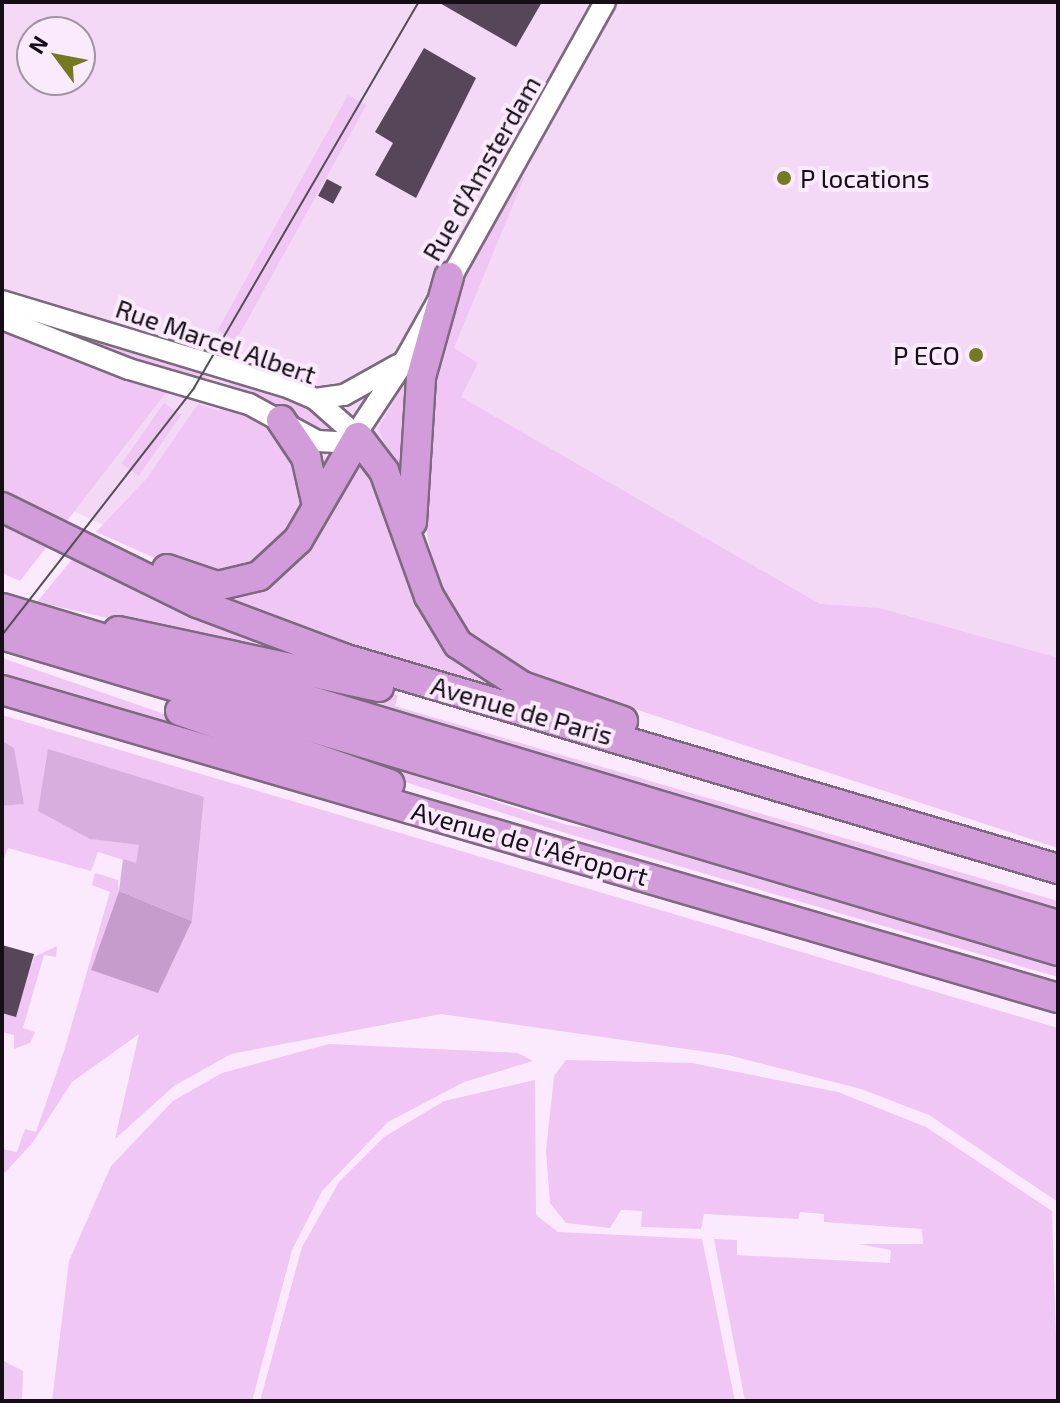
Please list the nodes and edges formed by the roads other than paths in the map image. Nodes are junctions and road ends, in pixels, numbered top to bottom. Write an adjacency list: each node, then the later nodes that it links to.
1 (605, 2): 2 (street, Rue d'Amsterdam)
2 (449, 277): 5 (street, Rue d'Amsterdam); 12 (highway)
3 (2, 301): 6 (street, Rue Marcel Albert)
4 (2, 319): 7 (street, Rue Marcel Albert)
5 (405, 360): 6 (street); 8 (street, Rue d'Amsterdam)
6 (315, 399): 8 (street, Rue Marcel Albert)
7 (281, 420): 8 (street, Rue Marcel Albert); 9 (highway)
8 (358, 437): 9 (highway); 12 (highway)
9 (317, 506): 11 (highway)
10 (2, 507): 11 (highway, Avenue de Paris)
11 (50, 529): 16 (highway, Avenue de Paris)
12 (412, 547): 16 (highway)
13 (2, 606): 16 (highway); 19 (highway)
14 (13, 639): 18 (highway); 20 (highway)
15 (2, 690): 18 (highway, Avenue de l'Aéroport)
16 (677, 756): 17 (highway, Avenue de Paris)
17 (1058, 869)
18 (649, 878): 21 (highway, Avenue de l'Aéroport)
19 (1058, 925)
20 (1058, 951)
21 (1058, 998)

